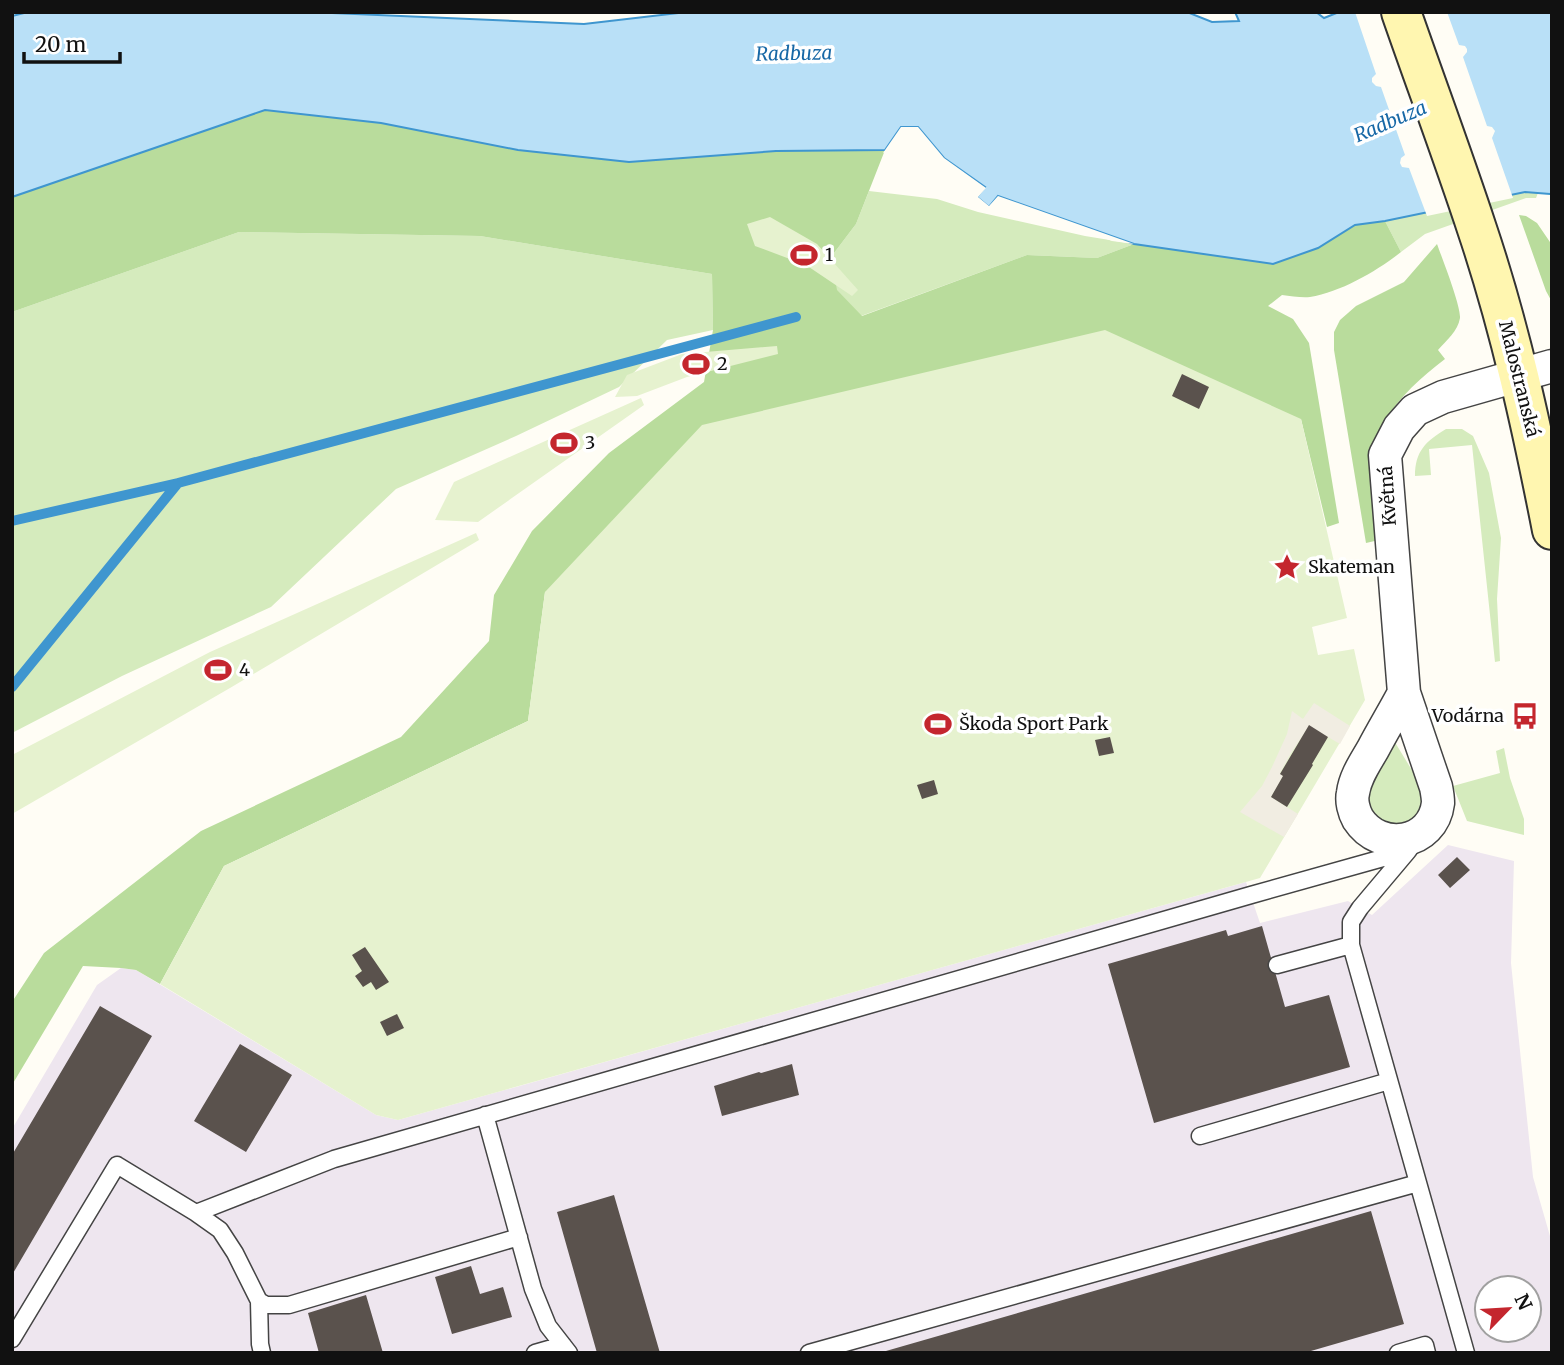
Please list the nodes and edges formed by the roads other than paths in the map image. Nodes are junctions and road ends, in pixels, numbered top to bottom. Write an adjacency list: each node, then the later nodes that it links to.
1 (1401, 12): 2 (main road, Malostranská)
2 (1535, 370): 3 (main road, Malostranská); 4 (street, Květná)
3 (1552, 530)
4 (1404, 693): 5 (street, Květná); 5 (street)
5 (1416, 840): 6 (lane); 9 (lane)
6 (1351, 945): 7 (lane); 8 (lane)
7 (1278, 965)
8 (1390, 1081): 10 (lane); 11 (lane)
9 (485, 1115): 12 (lane); 13 (lane)
10 (1200, 1136)
11 (1418, 1182): 19 (lane); 22 (lane)
12 (196, 1213): 14 (lane); 15 (lane)
13 (519, 1237): 14 (lane); 16 (lane)
14 (259, 1301): 17 (lane)
15 (12, 1339)
16 (566, 1349): 18 (lane)
17 (262, 1353)
18 (535, 1353)
19 (809, 1353)
20 (1398, 1353): 21 (lane)
21 (1427, 1353)
22 (1466, 1353)

